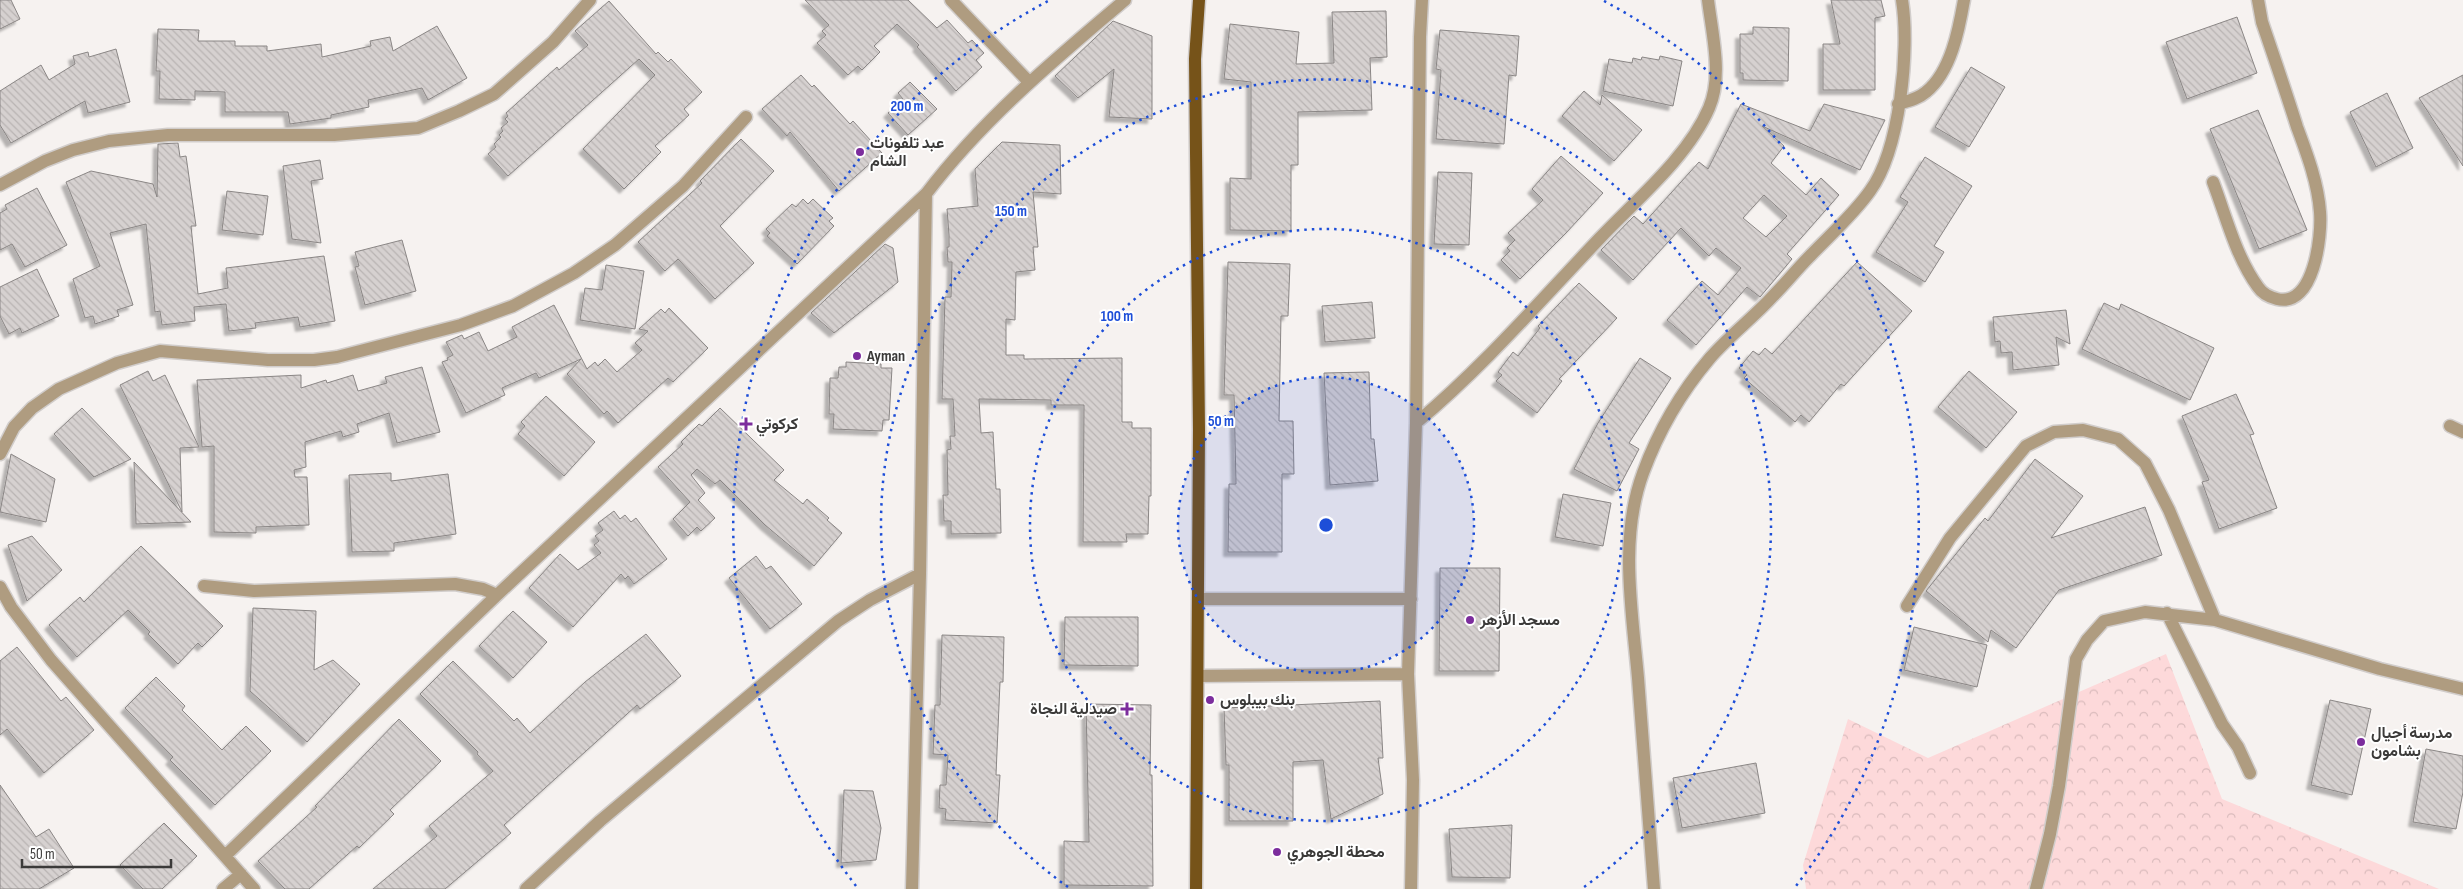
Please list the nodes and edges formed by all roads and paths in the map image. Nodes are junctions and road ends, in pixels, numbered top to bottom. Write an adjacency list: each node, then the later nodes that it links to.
1 (590, 0): 14 (street)
2 (951, 0): 10 (street)
3 (1125, 0): 10 (street)
4 (1199, 0): 24 (main road)
5 (1422, 0): 16 (street)
6 (1708, 0): 16 (street)
7 (1902, 0): 11 (street)
8 (1964, 0): 11 (street)
9 (2258, 0): 13 (street)
10 (1029, 82): 15 (street)
11 (1898, 104): 41 (street)
12 (746, 117): 19 (street)
13 (2213, 182)
14 (0, 185)
15 (926, 194): 20 (street); 23 (street)
16 (1416, 423): 25 (street)
17 (2450, 426): 18 (street)
18 (2463, 432)
19 (0, 454)
20 (920, 574): 37 (street); 38 (street)
21 (204, 586): 23 (street)
22 (0, 587): 33 (street)
23 (497, 595): 33 (street)
24 (1198, 599): 25 (street); 30 (main road)
25 (1411, 599): 29 (street)
26 (1907, 606): 28 (street)
27 (2166, 613): 28 (street); 32 (street); 42 (street)
28 (2215, 620): 31 (street)
29 (1408, 674): 30 (street); 40 (street)
30 (1198, 676): 39 (main road)
31 (2463, 689)
32 (2250, 773)
33 (225, 856): 34 (street)
34 (241, 874): 35 (street); 36 (street)
35 (223, 889)
36 (254, 889)
37 (526, 889)
38 (912, 889)
39 (1196, 889)
40 (1411, 889)
41 (1654, 889)
42 (2036, 889)

